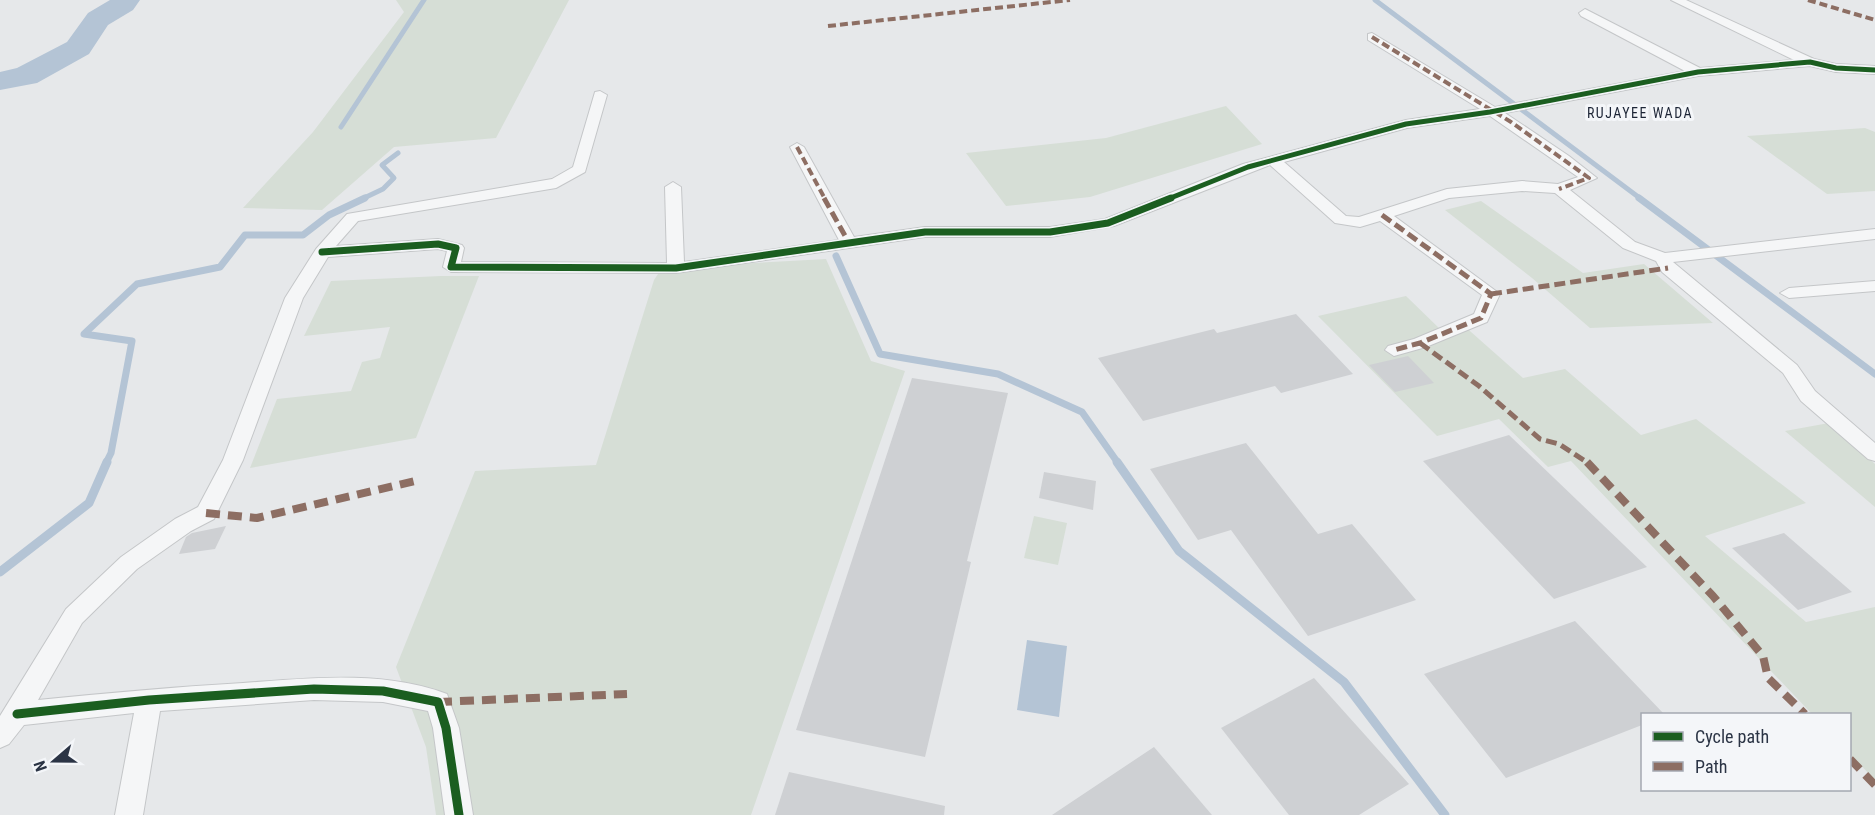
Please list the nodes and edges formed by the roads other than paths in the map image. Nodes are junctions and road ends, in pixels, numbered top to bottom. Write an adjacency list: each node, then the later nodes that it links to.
1 (1677, 0): 4 (street)
2 (1585, 13): 6 (street)
3 (1372, 37): 8 (street)
4 (1810, 62): 5 (street); 6 (street)
5 (1875, 70)
6 (1698, 72): 8 (street)
7 (600, 95): 16 (street)
8 (1490, 112): 10 (street); 12 (street)
9 (797, 147): 15 (street)
10 (1273, 160): 13 (street); 15 (street)
11 (672, 187): 18 (street)
12 (1559, 189): 13 (street); 17 (street)
13 (1382, 215): 21 (street)
14 (1875, 234): 17 (street)
15 (849, 243): 18 (street)
16 (322, 252): 18 (street); 24 (street)
17 (1663, 258): 22 (street)
18 (676, 268)
19 (1875, 286): 20 (street)
20 (1789, 293)
21 (1394, 350)
22 (1875, 454)
23 (149, 700): 24 (street); 26 (street); 27 (street)
24 (17, 714): 25 (street)
25 (0, 736)
26 (129, 815)
27 (459, 815)

